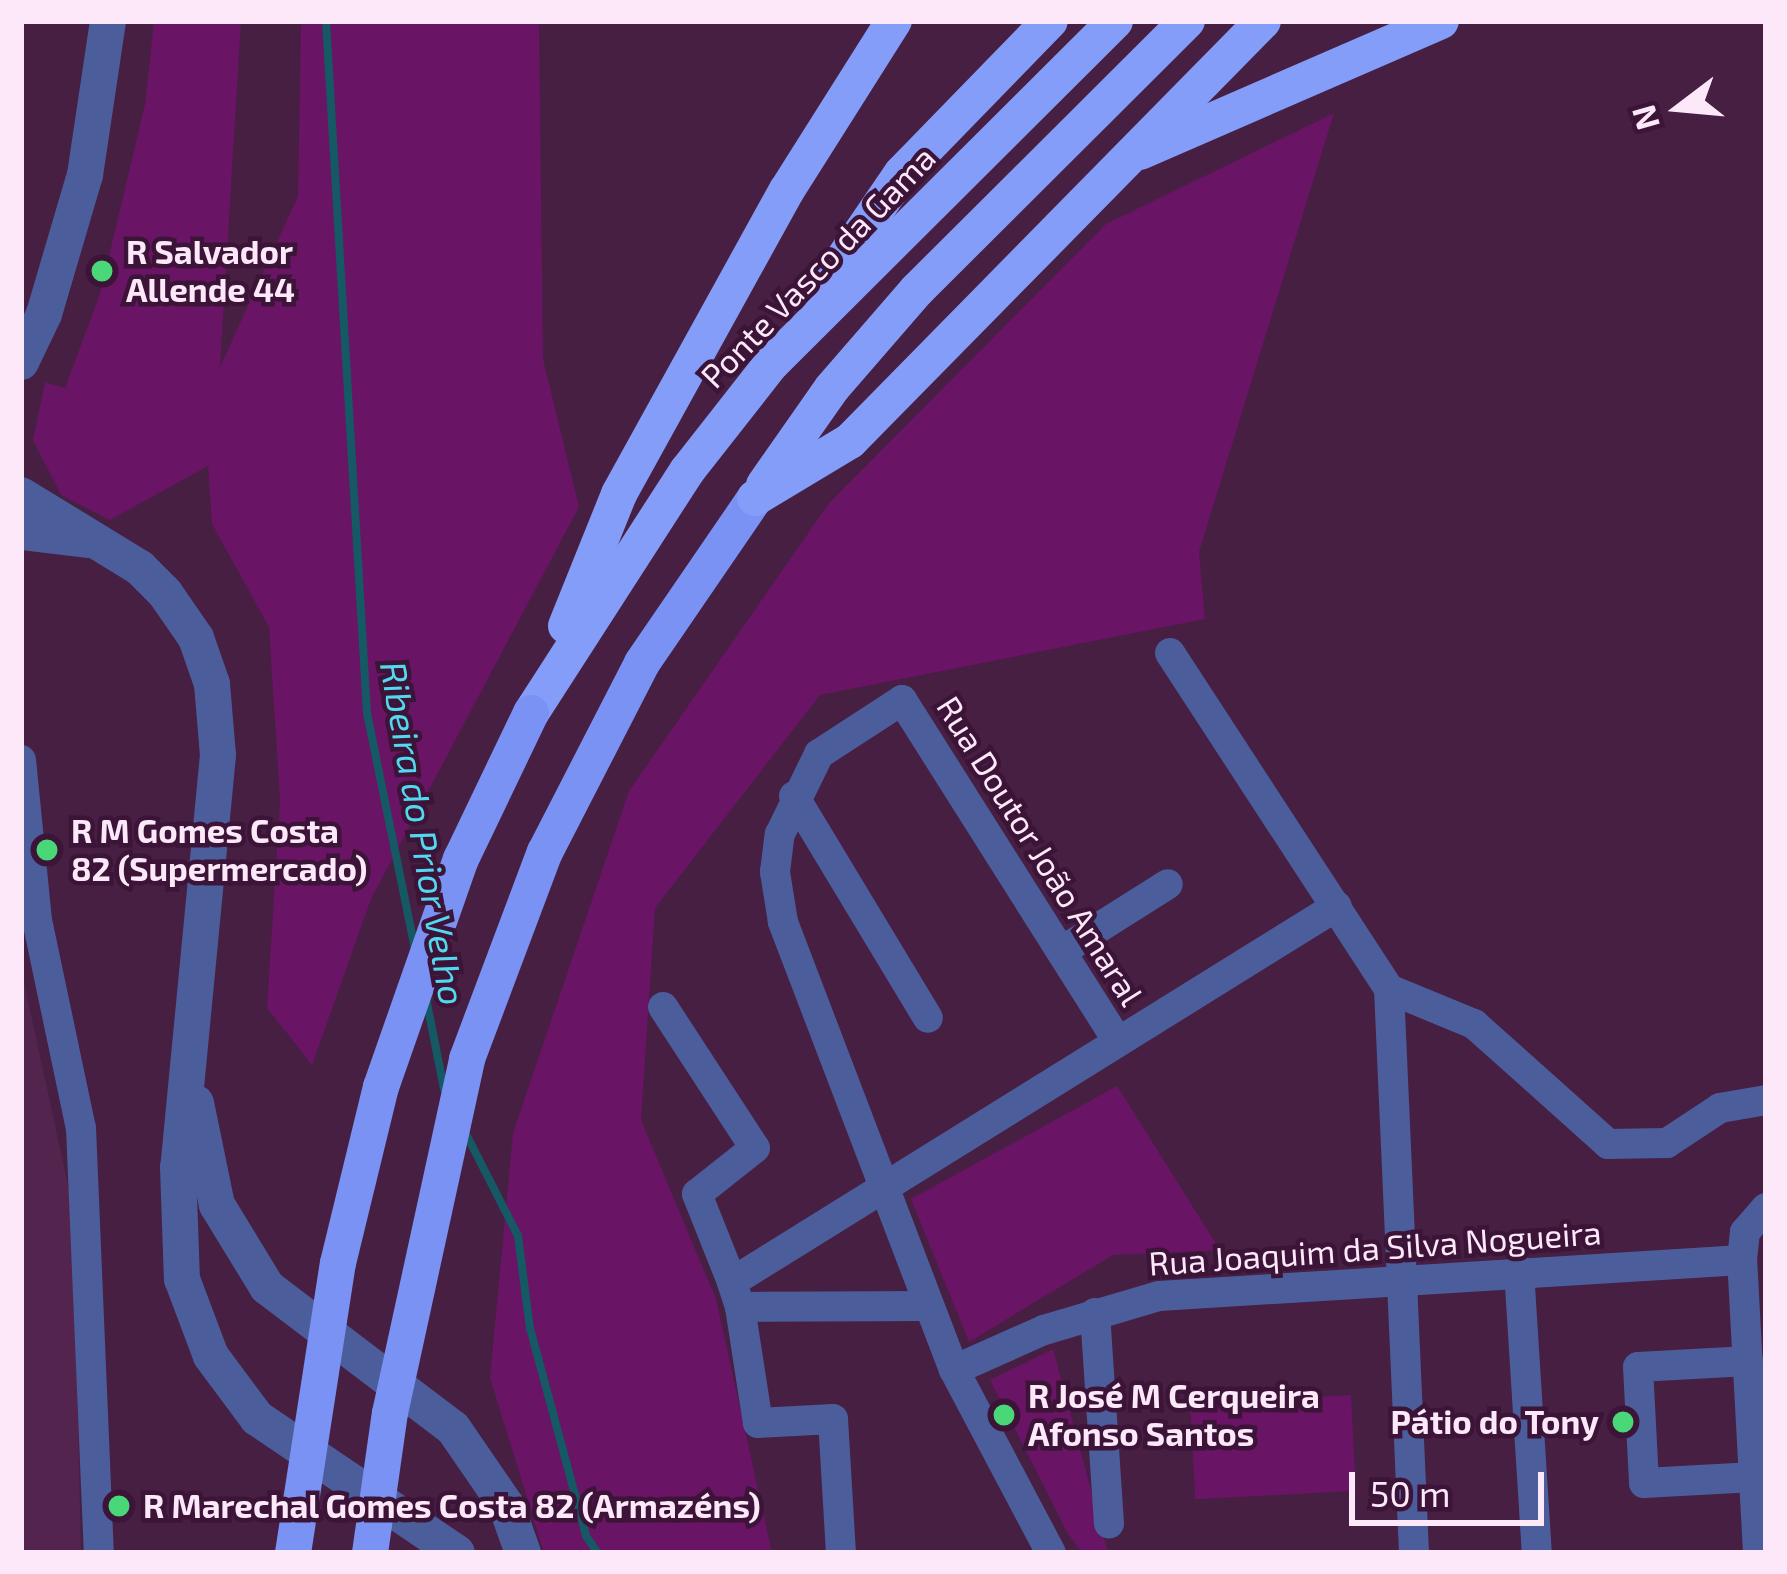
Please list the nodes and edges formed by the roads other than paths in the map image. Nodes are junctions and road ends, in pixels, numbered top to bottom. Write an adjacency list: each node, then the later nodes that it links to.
1 (108, 21): 9 (street)
2 (894, 21): 16 (highway)
3 (1050, 21): 10 (highway)
4 (1115, 21): 10 (highway, Ponte Vasco da Gama)
5 (1187, 21): 12 (highway)
6 (1263, 21): 8 (highway)
7 (1441, 21): 8 (highway)
8 (1120, 160): 12 (highway)
9 (21, 362)
10 (770, 365): 16 (highway, Ponte Vasco da Gama)
11 (21, 495): 13 (street)
12 (754, 498): 42 (highway, bridge)
13 (91, 540): 14 (street); 26 (street)
14 (30, 541)
15 (1170, 652): 20 (street)
16 (531, 713): 41 (highway, bridge)
17 (21, 760): 40 (street)
18 (794, 796): 21 (street, Rua Doutor João Amaral); 24 (street); 28 (street)
19 (1168, 884): 21 (street)
20 (1337, 906): 22 (street); 25 (street)
21 (1062, 951): 25 (street, Rua Doutor João Amaral)
22 (1388, 988): 27 (street); 32 (street)
23 (664, 1007): 33 (street)
24 (928, 1018)
25 (1117, 1040): 28 (street)
26 (192, 1082): 43 (street); 44 (street)
27 (1766, 1100)
28 (882, 1184): 33 (street); 34 (street)
29 (1766, 1208): 30 (street)
30 (1742, 1260): 31 (street, Rua Joaquim da Silva Nogueira); 36 (street)
31 (1519, 1270): 32 (street, Rua Joaquim da Silva Nogueira); 48 (street)
32 (1401, 1278): 35 (street, Rua Joaquim da Silva Nogueira); 47 (street)
33 (736, 1294): 34 (street); 45 (street)
34 (929, 1306): 37 (street)
35 (1095, 1313): 37 (street, Rua Joaquim da Silva Nogueira); 39 (street)
36 (1748, 1361): 38 (street); 38 (street)
37 (954, 1370): 46 (street)
38 (1754, 1478): 49 (street)
39 (1109, 1524)
40 (99, 1553)
41 (293, 1553)
42 (370, 1553)
43 (457, 1553)
44 (523, 1553)
45 (842, 1553)
46 (1051, 1553)
47 (1414, 1553)
48 (1537, 1553)
49 (1758, 1553)

